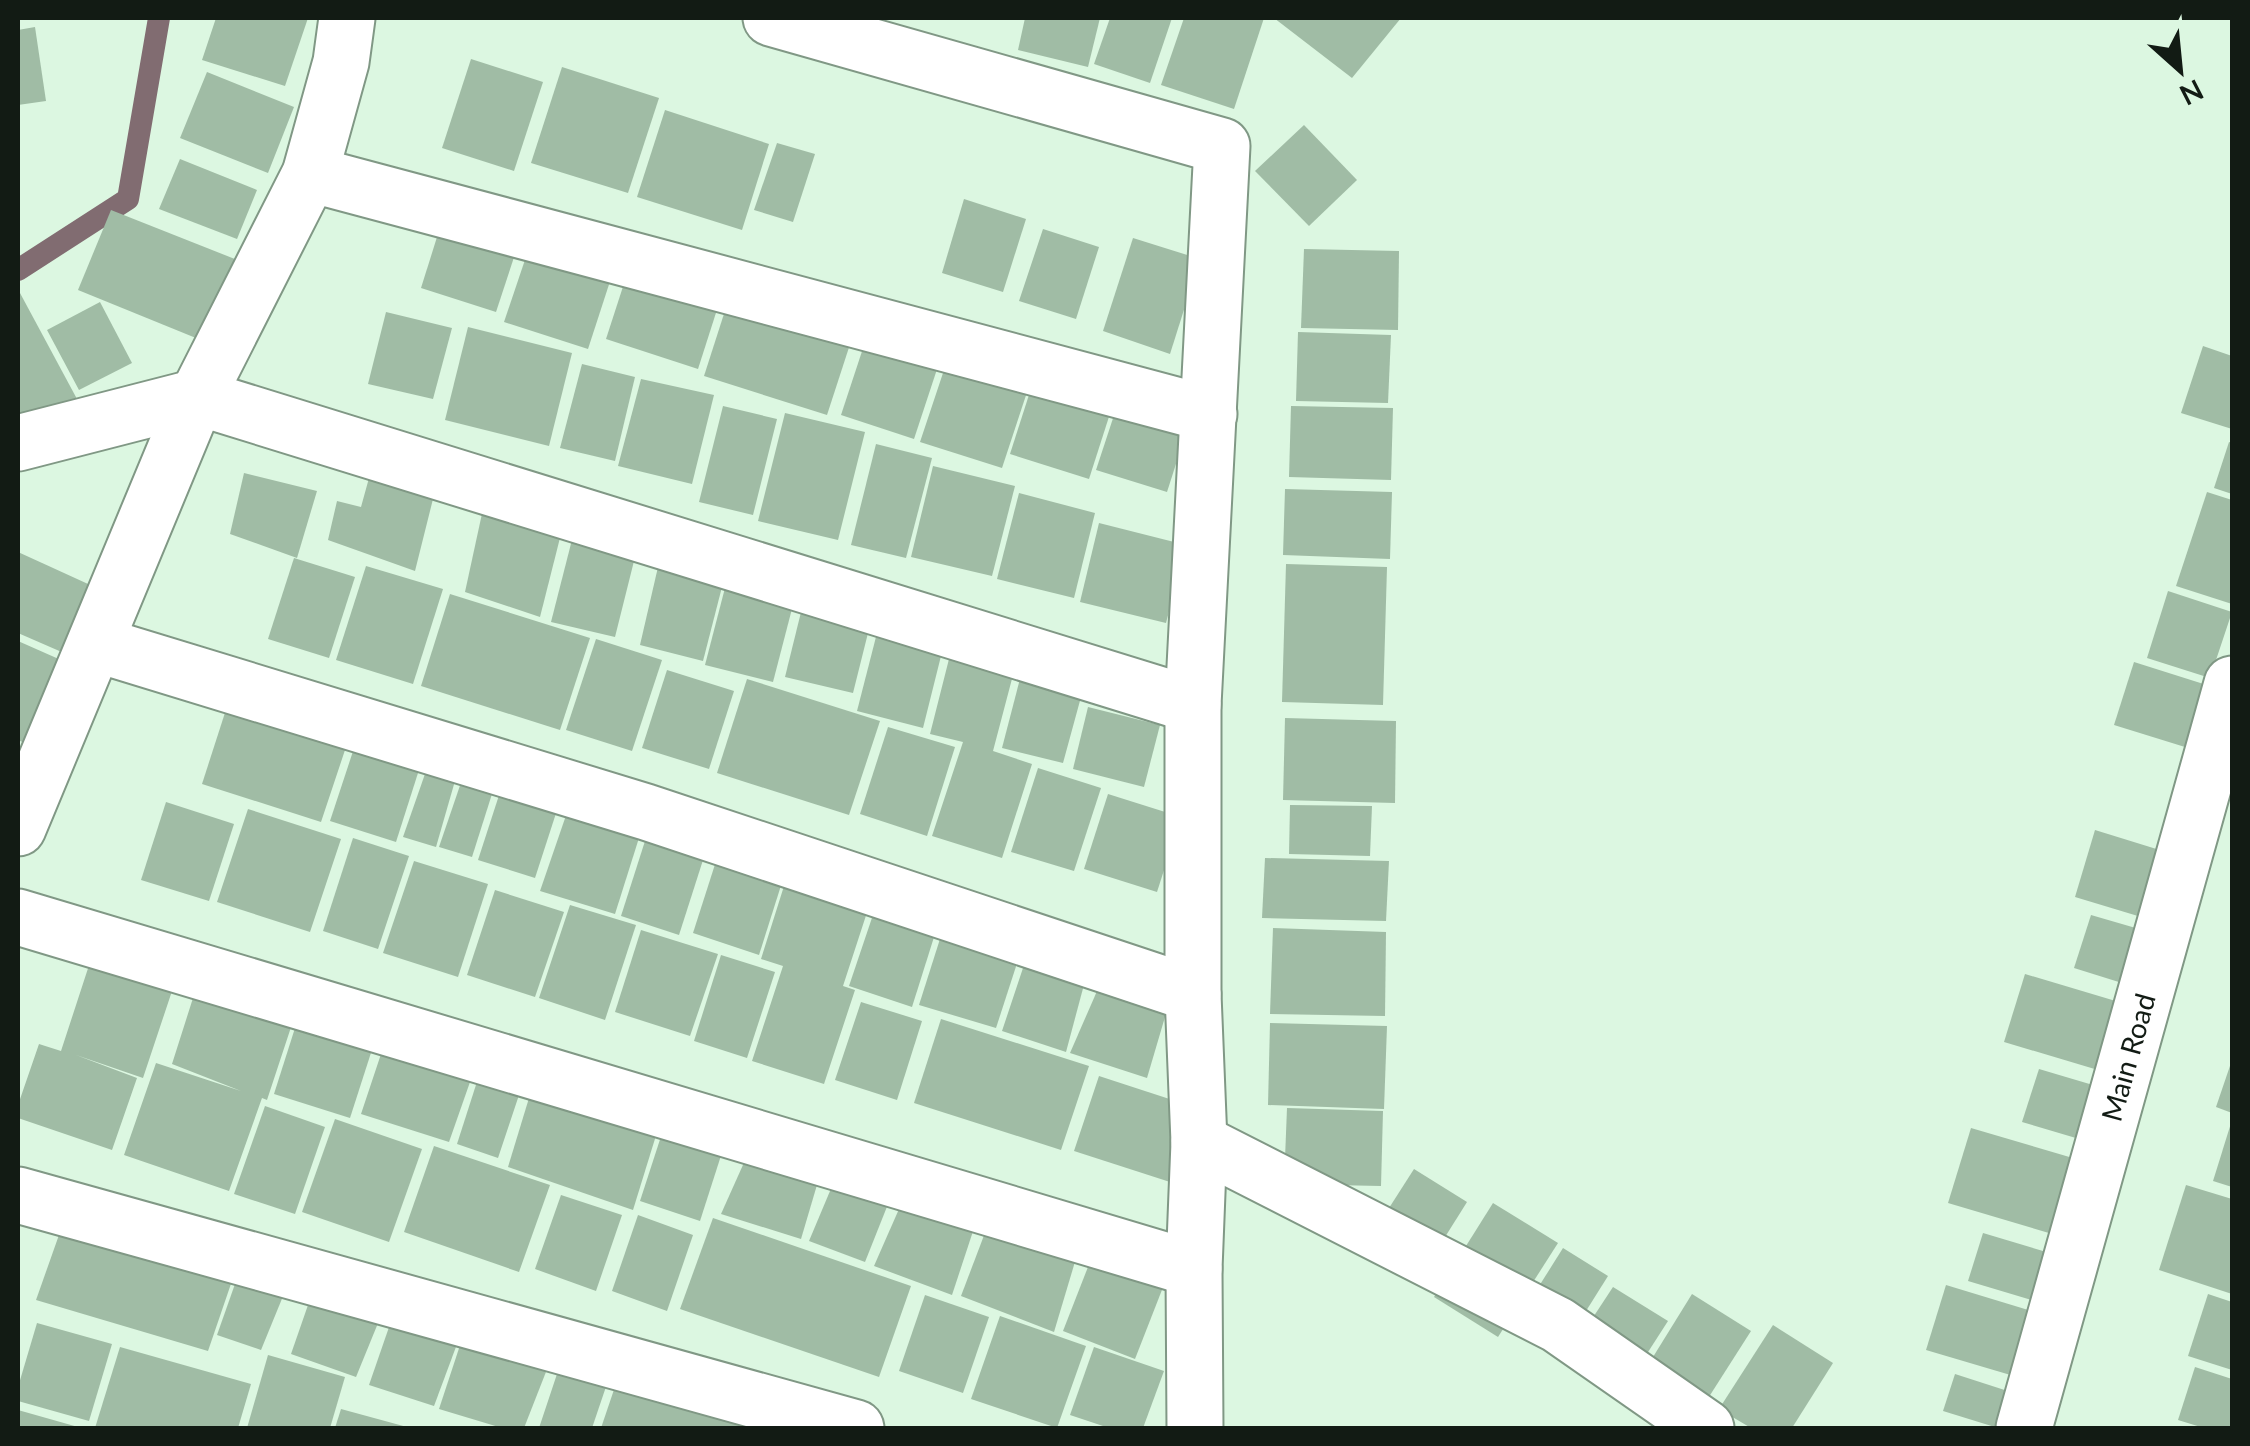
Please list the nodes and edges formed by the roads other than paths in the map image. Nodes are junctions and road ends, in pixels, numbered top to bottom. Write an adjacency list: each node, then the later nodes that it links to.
1 (347, 18): 3 (street)
2 (771, 18): 5 (street)
3 (310, 174): 4 (street); 5 (street)
4 (198, 398): 6 (street); 7 (street); 9 (street)
5 (1208, 414): 9 (street)
6 (18, 443)
7 (96, 644): 10 (street); 12 (street)
8 (2232, 684): 19 (street, Main Road)
9 (1193, 705): 12 (street)
10 (18, 828)
11 (18, 917): 15 (street)
12 (1193, 994): 13 (street)
13 (1199, 1142): 15 (street); 18 (street)
14 (18, 1195): 16 (street)
15 (1194, 1270): 17 (street)
16 (856, 1428)
17 (1194, 1428)
18 (1706, 1428)
19 (2024, 1428)

